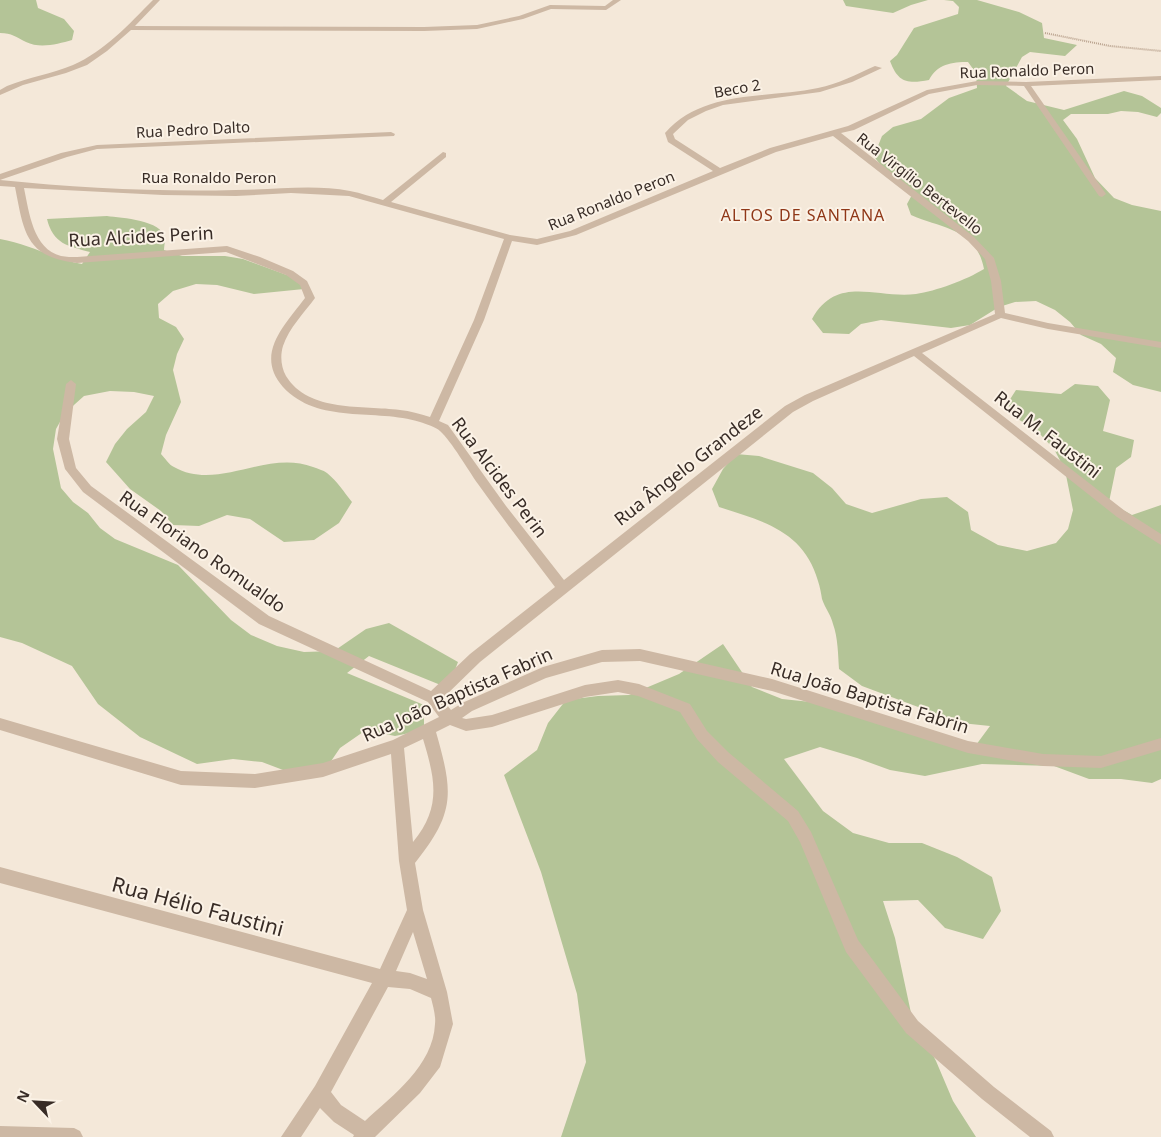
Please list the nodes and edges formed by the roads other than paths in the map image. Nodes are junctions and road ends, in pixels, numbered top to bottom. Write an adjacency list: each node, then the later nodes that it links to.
1 (157, 0): 3 (street)
2 (618, 0): 3 (street)
3 (129, 28): 7 (street)
4 (878, 68): 11 (street, Beco 2)
5 (1161, 78): 6 (street, Rua Ronaldo Peron)
6 (1026, 84): 8 (street, Rua Ronaldo Peron); 15 (street)
7 (0, 93)
8 (835, 133): 11 (street, Rua Ronaldo Peron); 18 (street, Rua Virgílio Bertevello)
9 (391, 134): 12 (street, Rua Pedro Dalto)
10 (443, 155): 16 (street)
11 (719, 171): 17 (street, Rua Ronaldo Peron)
12 (0, 177)
13 (0, 183): 14 (street, Rua Ronaldo Peron)
14 (19, 186): 16 (street, Rua Ronaldo Peron); 22 (street, Rua Alcides Perin)
15 (1102, 194)
16 (386, 202): 17 (street, Rua Ronaldo Peron)
17 (509, 238): 22 (street)
18 (1000, 314): 19 (street); 20 (street, Rua Ângelo Grandeze)
19 (1161, 345)
20 (915, 352): 23 (street, Rua M. Faustini); 24 (street, Rua Ângelo Grandeze)
21 (71, 384): 25 (street, Rua Floriano Romualdo)
22 (434, 421): 24 (street, Rua Alcides Perin)
23 (1161, 540)
24 (562, 587): 25 (street, Rua Ângelo Grandeze)
25 (433, 698): 26 (street, Rua Floriano Romualdo)
26 (449, 719): 28 (street, Rua João Baptista Fabrin); 29 (street, Rua João Baptista Fabrin); 42 (street)
27 (0, 724): 30 (street, Rua João Baptista Fabrin)
28 (428, 730): 30 (street, Rua João Baptista Fabrin); 31 (street)
29 (1161, 744)
30 (397, 745): 31 (street)
31 (407, 861): 33 (street)
32 (0, 875): 34 (street, Rua Hélio Faustini)
33 (415, 910): 34 (street); 35 (street)
34 (384, 978): 35 (street, Rua Hélio Faustini); 36 (street)
35 (439, 992): 38 (street)
36 (321, 1092): 38 (street); 41 (street)
37 (0, 1135): 39 (street)
38 (365, 1135)
39 (74, 1137)
40 (278, 1137): 41 (street)
41 (290, 1137)
42 (1045, 1137)

